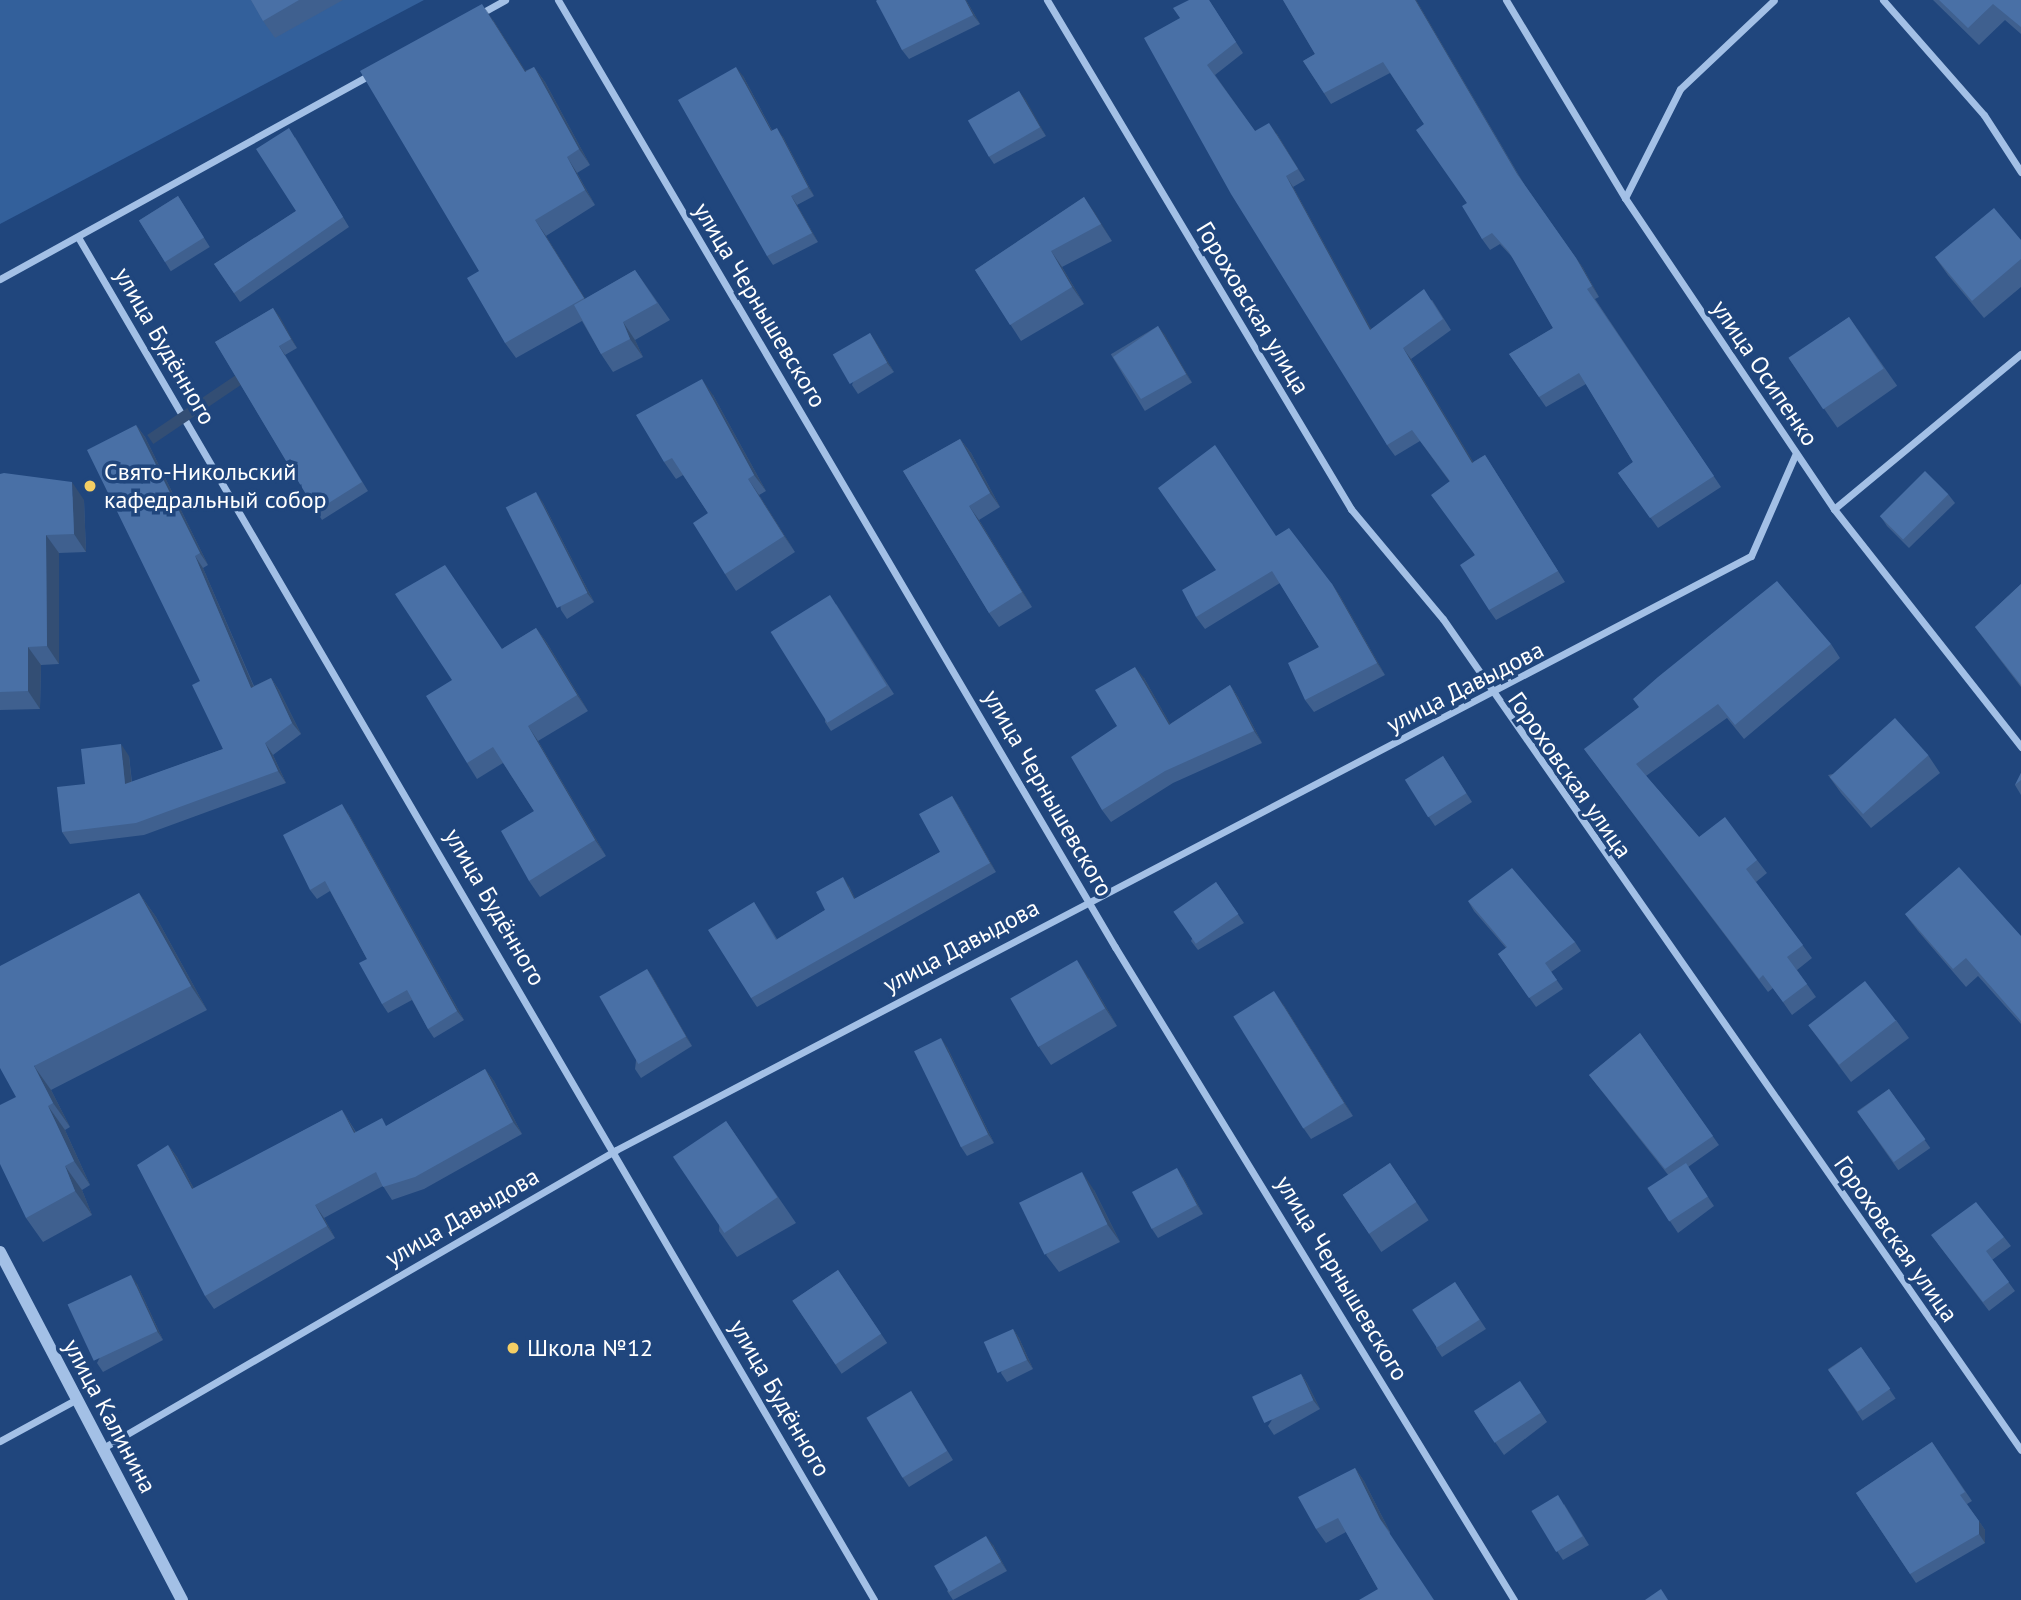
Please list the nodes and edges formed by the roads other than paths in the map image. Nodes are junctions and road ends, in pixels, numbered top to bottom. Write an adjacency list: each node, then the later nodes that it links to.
1 (505, 0): 7 (street)
2 (558, 0): 18 (street, улица Чернышевского)
3 (1047, 0): 16 (street, Гороховская улица)
4 (1506, 0): 10 (street, улица Осипенко)
5 (1774, 0): 10 (street)
6 (1883, 0): 9 (street)
7 (468, 20)
8 (383, 68): 11 (street)
9 (2021, 172)
10 (1625, 198): 14 (street, улица Осипенко)
11 (78, 237): 12 (street); 19 (street, улица Будённого)
12 (0, 279)
13 (2021, 354): 15 (street)
14 (1796, 453): 15 (street, улица Осипенко); 16 (street, улица Давыдова)
15 (1834, 509): 17 (street, улица Осипенко)
16 (1492, 697): 18 (street, улица Давыдова); 24 (street, Гороховская улица)
17 (2021, 747)
18 (1089, 900): 19 (street, улица Давыдова); 27 (street, улица Чернышевского)
19 (616, 1150): 23 (street, улица Давыдова); 26 (street, улица Будённого)
20 (0, 1252): 21 (street, улица Калинина)
21 (78, 1399): 22 (street); 23 (street, улица Калинина)
22 (0, 1441)
23 (103, 1448): 25 (street, улица Калинина)
24 (2021, 1450)
25 (182, 1600)
26 (874, 1600)
27 (1514, 1600)

